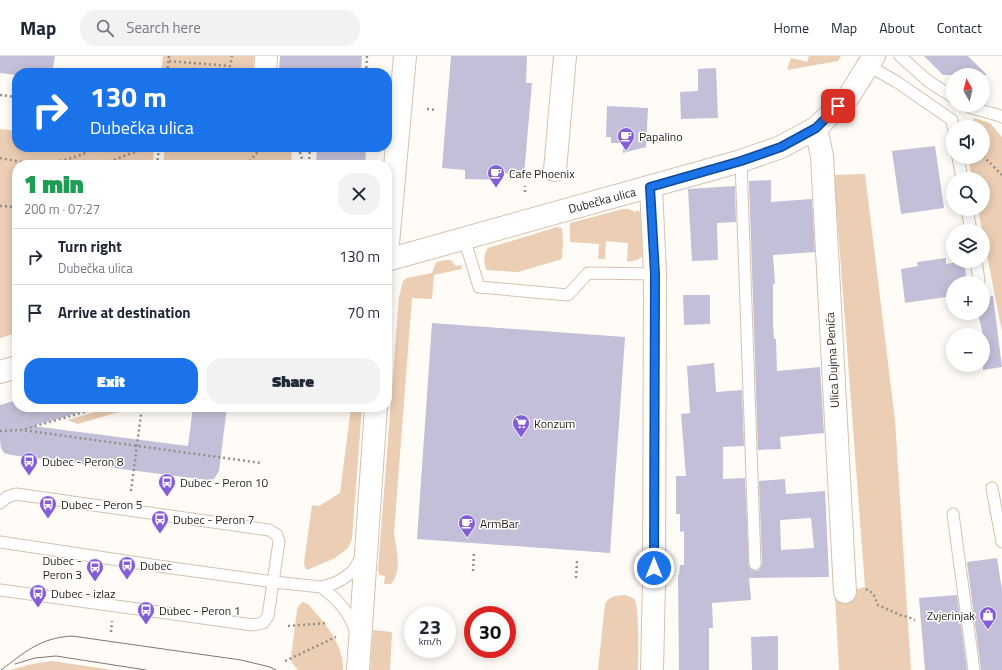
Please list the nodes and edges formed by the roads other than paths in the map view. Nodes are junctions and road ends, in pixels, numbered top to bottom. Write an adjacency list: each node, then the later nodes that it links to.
1 (266, 56): 6 (street)
2 (405, 56): 15 (street)
3 (565, 56): 13 (street)
4 (900, 56): 7 (lane)
5 (872, 61): 10 (lane); 11 (street, Dubečka ulica)
6 (265, 68)
7 (946, 93)
8 (986, 112): 9 (lane)
9 (1002, 117)
10 (952, 120)
11 (816, 128): 12 (street, Dubečka ulica); 31 (street, Ulica Dujma Penića)
12 (741, 161): 14 (street, Dubečka ulica); 28 (lane)
13 (555, 170)
14 (650, 187): 16 (street, Dubečka ulica); 18 (street)
15 (392, 200)
16 (464, 238): 17 (street, Dubečka ulica); 18 (lane)
17 (392, 259)
18 (655, 274): 35 (street)
19 (12, 368): 20 (street)
20 (0, 372)
21 (376, 412): 27 (street)
22 (992, 488): 26 (lane)
23 (0, 503): 29 (lane)
24 (953, 514): 36 (lane)
25 (0, 542): 29 (lane)
26 (1002, 542)
27 (367, 547): 30 (lane); 33 (street)
28 (755, 564)
29 (274, 582): 30 (lane); 32 (lane)
30 (321, 587): 33 (lane)
31 (845, 587)
32 (0, 590)
33 (360, 648): 34 (street)
34 (358, 670)
35 (652, 670)
36 (974, 670)

